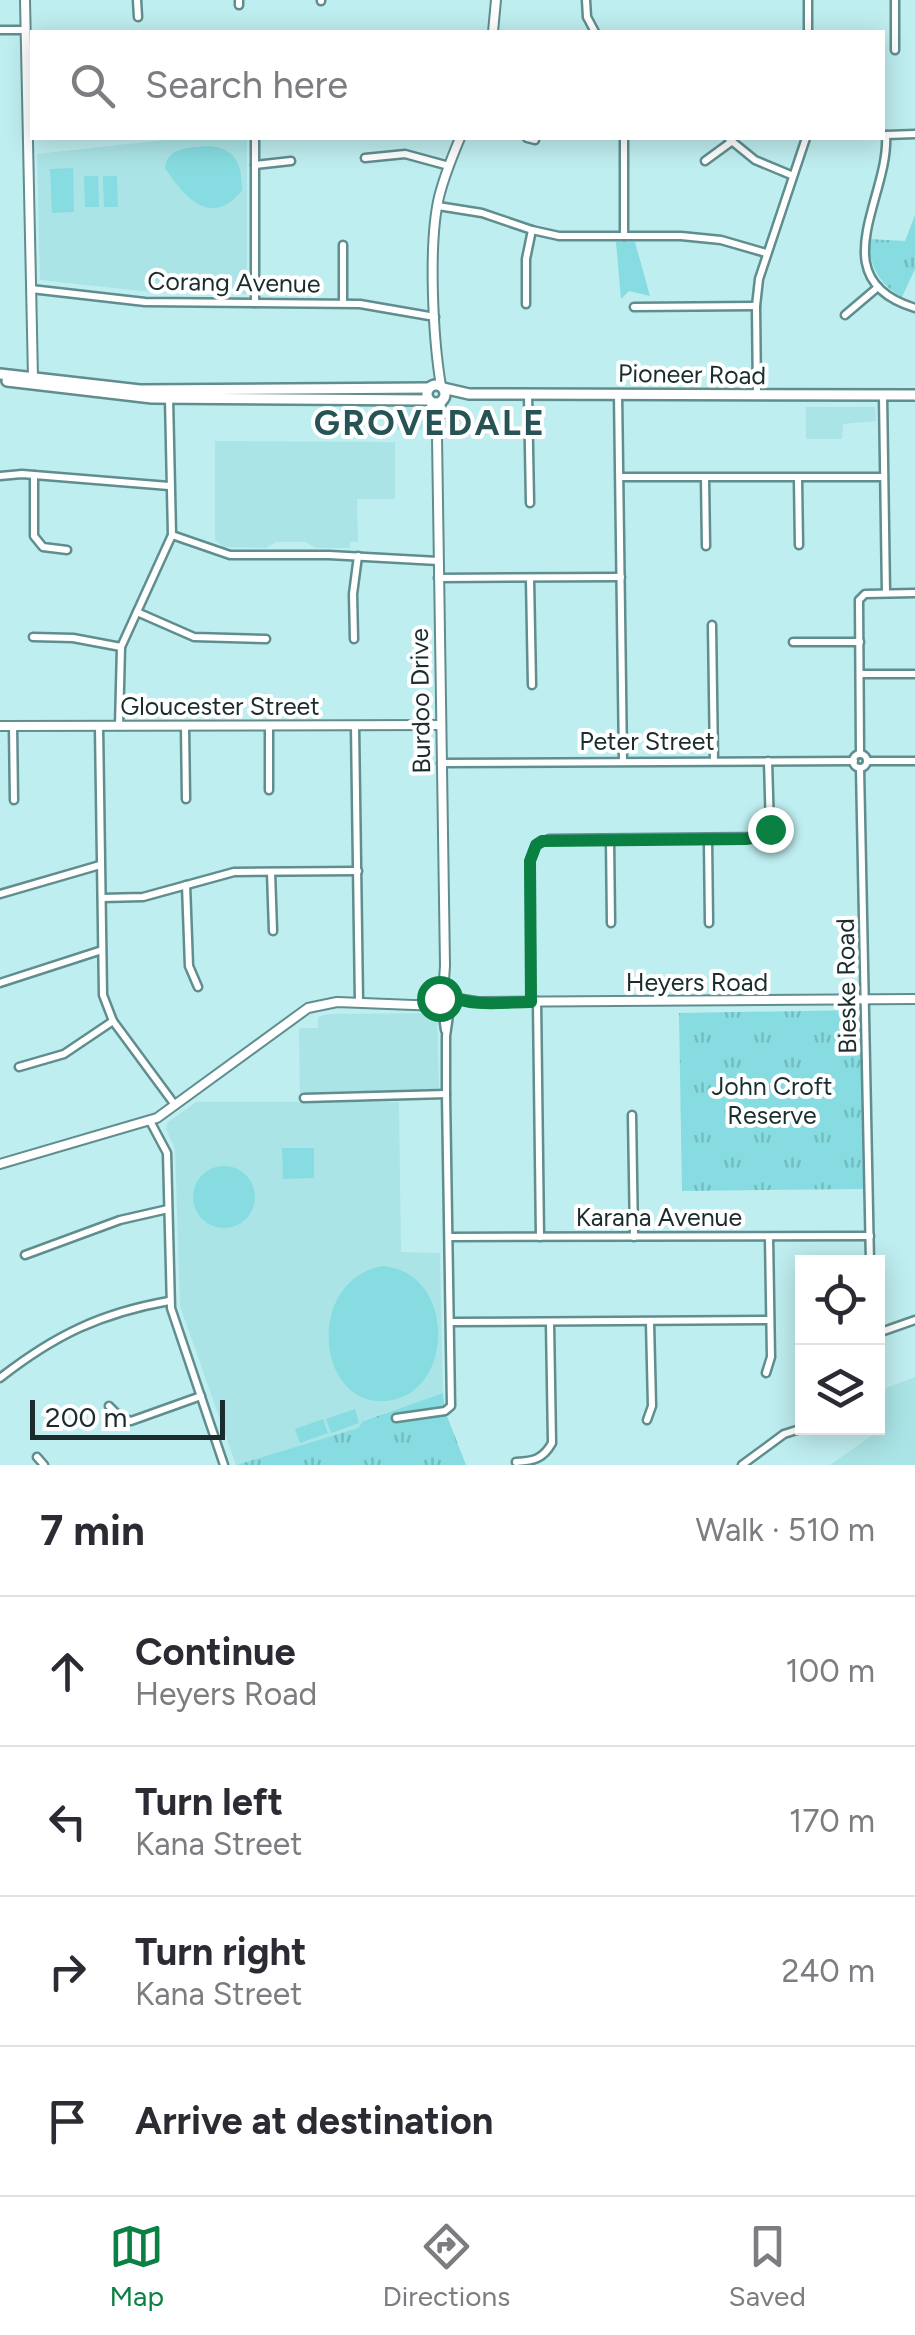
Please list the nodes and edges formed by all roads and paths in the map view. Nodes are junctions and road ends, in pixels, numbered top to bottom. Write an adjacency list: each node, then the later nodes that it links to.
1 (25, 0): 9 (street)
2 (138, 0): 7 (street)
3 (496, 0): 10 (street)
4 (586, 0): 11 (street)
5 (808, 0): 12 (street)
6 (895, 0): 13 (street)
7 (138, 17)
8 (0, 30): 9 (street)
9 (25, 30): 14 (street)
10 (493, 30)
11 (593, 30)
12 (808, 30)
13 (895, 50)
14 (30, 111)
15 (885, 134): 16 (street)
16 (915, 134)
17 (30, 140): 36 (street)
18 (256, 140): 27 (street)
19 (459, 140): 28 (street)
20 (624, 140): 32 (street)
21 (730, 140): 26 (street); 29 (street)
22 (805, 140): 29 (street)
23 (885, 140): 35 (street)
24 (365, 158): 28 (street)
25 (291, 161): 27 (street)
26 (706, 162)
27 (255, 165): 38 (street)
28 (449, 166): 30 (street)
29 (791, 175): 34 (street)
30 (438, 206): 31 (street); 44 (street)
31 (532, 230): 32 (street); 39 (street)
32 (624, 236): 34 (street)
33 (344, 245): 37 (street)
34 (766, 253): 40 (street)
35 (878, 286): 42 (street); 43 (street)
36 (31, 289): 38 (street, Corang Avenue); 46 (street)
37 (343, 303): 38 (street, Corang Avenue); 44 (street, Corang Avenue)
38 (255, 304)
39 (526, 304)
40 (756, 306): 41 (street); 52 (street)
41 (634, 307)
42 (915, 308)
43 (845, 315)
44 (435, 316): 47 (street)
45 (0, 377): 46 (main road, Pioneer Road)
46 (33, 381): 49 (main road, Pioneer Road)
47 (436, 387): 49 (main road, Pioneer Road); 50 (main road, Pioneer Road); 55 (main road); 55 (main road)
48 (618, 393): 51 (main road, Pioneer Road); 52 (main road, Pioneer Road); 58 (street)
49 (168, 394): 55 (main road, Pioneer Road); 62 (street)
50 (470, 394): 51 (main road, Pioneer Road); 55 (main road, Pioneer Road)
51 (528, 394): 63 (street)
52 (757, 395): 53 (main road, Pioneer Road)
53 (883, 396): 54 (main road, Pioneer Road); 59 (street)
54 (915, 396)
55 (436, 401): 69 (street, Burdoo Drive)
56 (34, 475): 57 (street); 62 (street); 67 (street)
57 (0, 476)
58 (620, 477): 60 (street); 70 (street)
59 (883, 477): 61 (street); 73 (street)
60 (705, 478): 61 (street); 66 (street)
61 (798, 479): 65 (street)
62 (169, 486): 64 (street)
63 (530, 503)
64 (172, 534): 68 (street); 75 (street)
65 (799, 545)
66 (706, 546)
67 (66, 550)
68 (358, 556): 69 (street); 79 (street)
69 (438, 561): 71 (street, Burdoo Drive)
70 (620, 576): 72 (street); 99 (street)
71 (438, 578): 72 (street); 86 (street, Burdoo Drive)
72 (530, 578): 85 (street)
73 (886, 593): 74 (street); 81 (street)
74 (915, 593)
75 (137, 612): 78 (street); 82 (street)
76 (712, 625): 95 (street)
77 (33, 638): 82 (street)
78 (266, 639)
79 (354, 639)
80 (793, 642): 81 (street)
81 (860, 642): 83 (street)
82 (121, 648): 90 (street)
83 (860, 674): 84 (street); 94 (street)
84 (915, 674)
85 (532, 685)
86 (440, 725): 93 (street, Gloucester Street); 100 (street, Burdoo Drive)
87 (0, 726): 88 (street, Gloucester Street)
88 (13, 726): 89 (street, Gloucester Street); 104 (street)
89 (99, 726): 90 (street, Gloucester Street); 107 (street)
90 (119, 726): 91 (street, Gloucester Street)
91 (185, 726): 92 (street, Gloucester Street); 103 (street)
92 (269, 726): 93 (street, Gloucester Street); 102 (street)
93 (355, 726): 108 (street)
94 (860, 754): 97 (street); 101 (street)
95 (714, 761): 96 (street, Peter Street); 99 (street, Peter Street)
96 (768, 761): 101 (street, Peter Street); 106 (street)
97 (867, 761): 98 (street); 101 (street)
98 (915, 761)
99 (623, 762): 100 (street, Peter Street)
100 (441, 763): 121 (street, Burdoo Drive)
101 (857, 764): 119 (street, Bieske Road)
102 (269, 790)
103 (186, 799)
104 (14, 800)
105 (610, 839): 106 (street); 113 (street); 123 (street)
106 (708, 839): 114 (street)
107 (100, 865): 111 (street); 112 (street)
108 (358, 871): 109 (street); 122 (street)
109 (271, 872): 110 (street); 115 (street)
110 (186, 885): 112 (street); 118 (street)
111 (0, 894)
112 (102, 898): 116 (street)
113 (611, 923)
114 (710, 924)
115 (273, 931)
116 (102, 950): 117 (street); 124 (street)
117 (0, 983)
118 (198, 987)
119 (866, 999): 120 (street, Heyers Road); 123 (street, Heyers Road); 133 (street, Bieske Road)
120 (915, 999)
121 (446, 1001): 122 (street, Heyers Road); 123 (street, Heyers Road); 126 (street, Burdoo Drive)
122 (358, 1002): 128 (street, Heyers Road)
123 (534, 1002): 135 (street)
124 (114, 1021): 125 (street); 128 (street)
125 (19, 1067)
126 (446, 1094): 127 (street); 134 (street, Burdoo Drive)
127 (304, 1098)
128 (176, 1106): 130 (street, Heyers Road)
129 (632, 1115): 136 (street)
130 (150, 1120): 131 (street, Heyers Road); 132 (street)
131 (0, 1164)
132 (168, 1209): 138 (street); 140 (street)
133 (870, 1236): 137 (street, Karana Avenue); 139 (street, Bieske Road)
134 (449, 1237): 135 (street, Karana Avenue); 143 (street, Burdoo Drive)
135 (540, 1237): 136 (street, Karana Avenue)
136 (634, 1237): 137 (street, Karana Avenue)
137 (770, 1237): 141 (street)
138 (25, 1255)
139 (870, 1255)
140 (169, 1301): 148 (street); 149 (street)
141 (770, 1320): 144 (street); 147 (street)
142 (915, 1320): 146 (street)
143 (451, 1322): 145 (street); 151 (street, Burdoo Drive)
144 (650, 1322): 145 (street); 152 (street)
145 (550, 1323): 155 (street)
146 (885, 1331)
147 (766, 1373)
148 (0, 1378)
149 (202, 1396): 150 (street); 157 (street)
150 (109, 1406)
151 (396, 1418)
152 (647, 1420)
153 (795, 1431): 158 (street)
154 (37, 1457): 156 (street)
155 (516, 1462)
156 (44, 1465)
157 (224, 1465)
158 (742, 1465)

